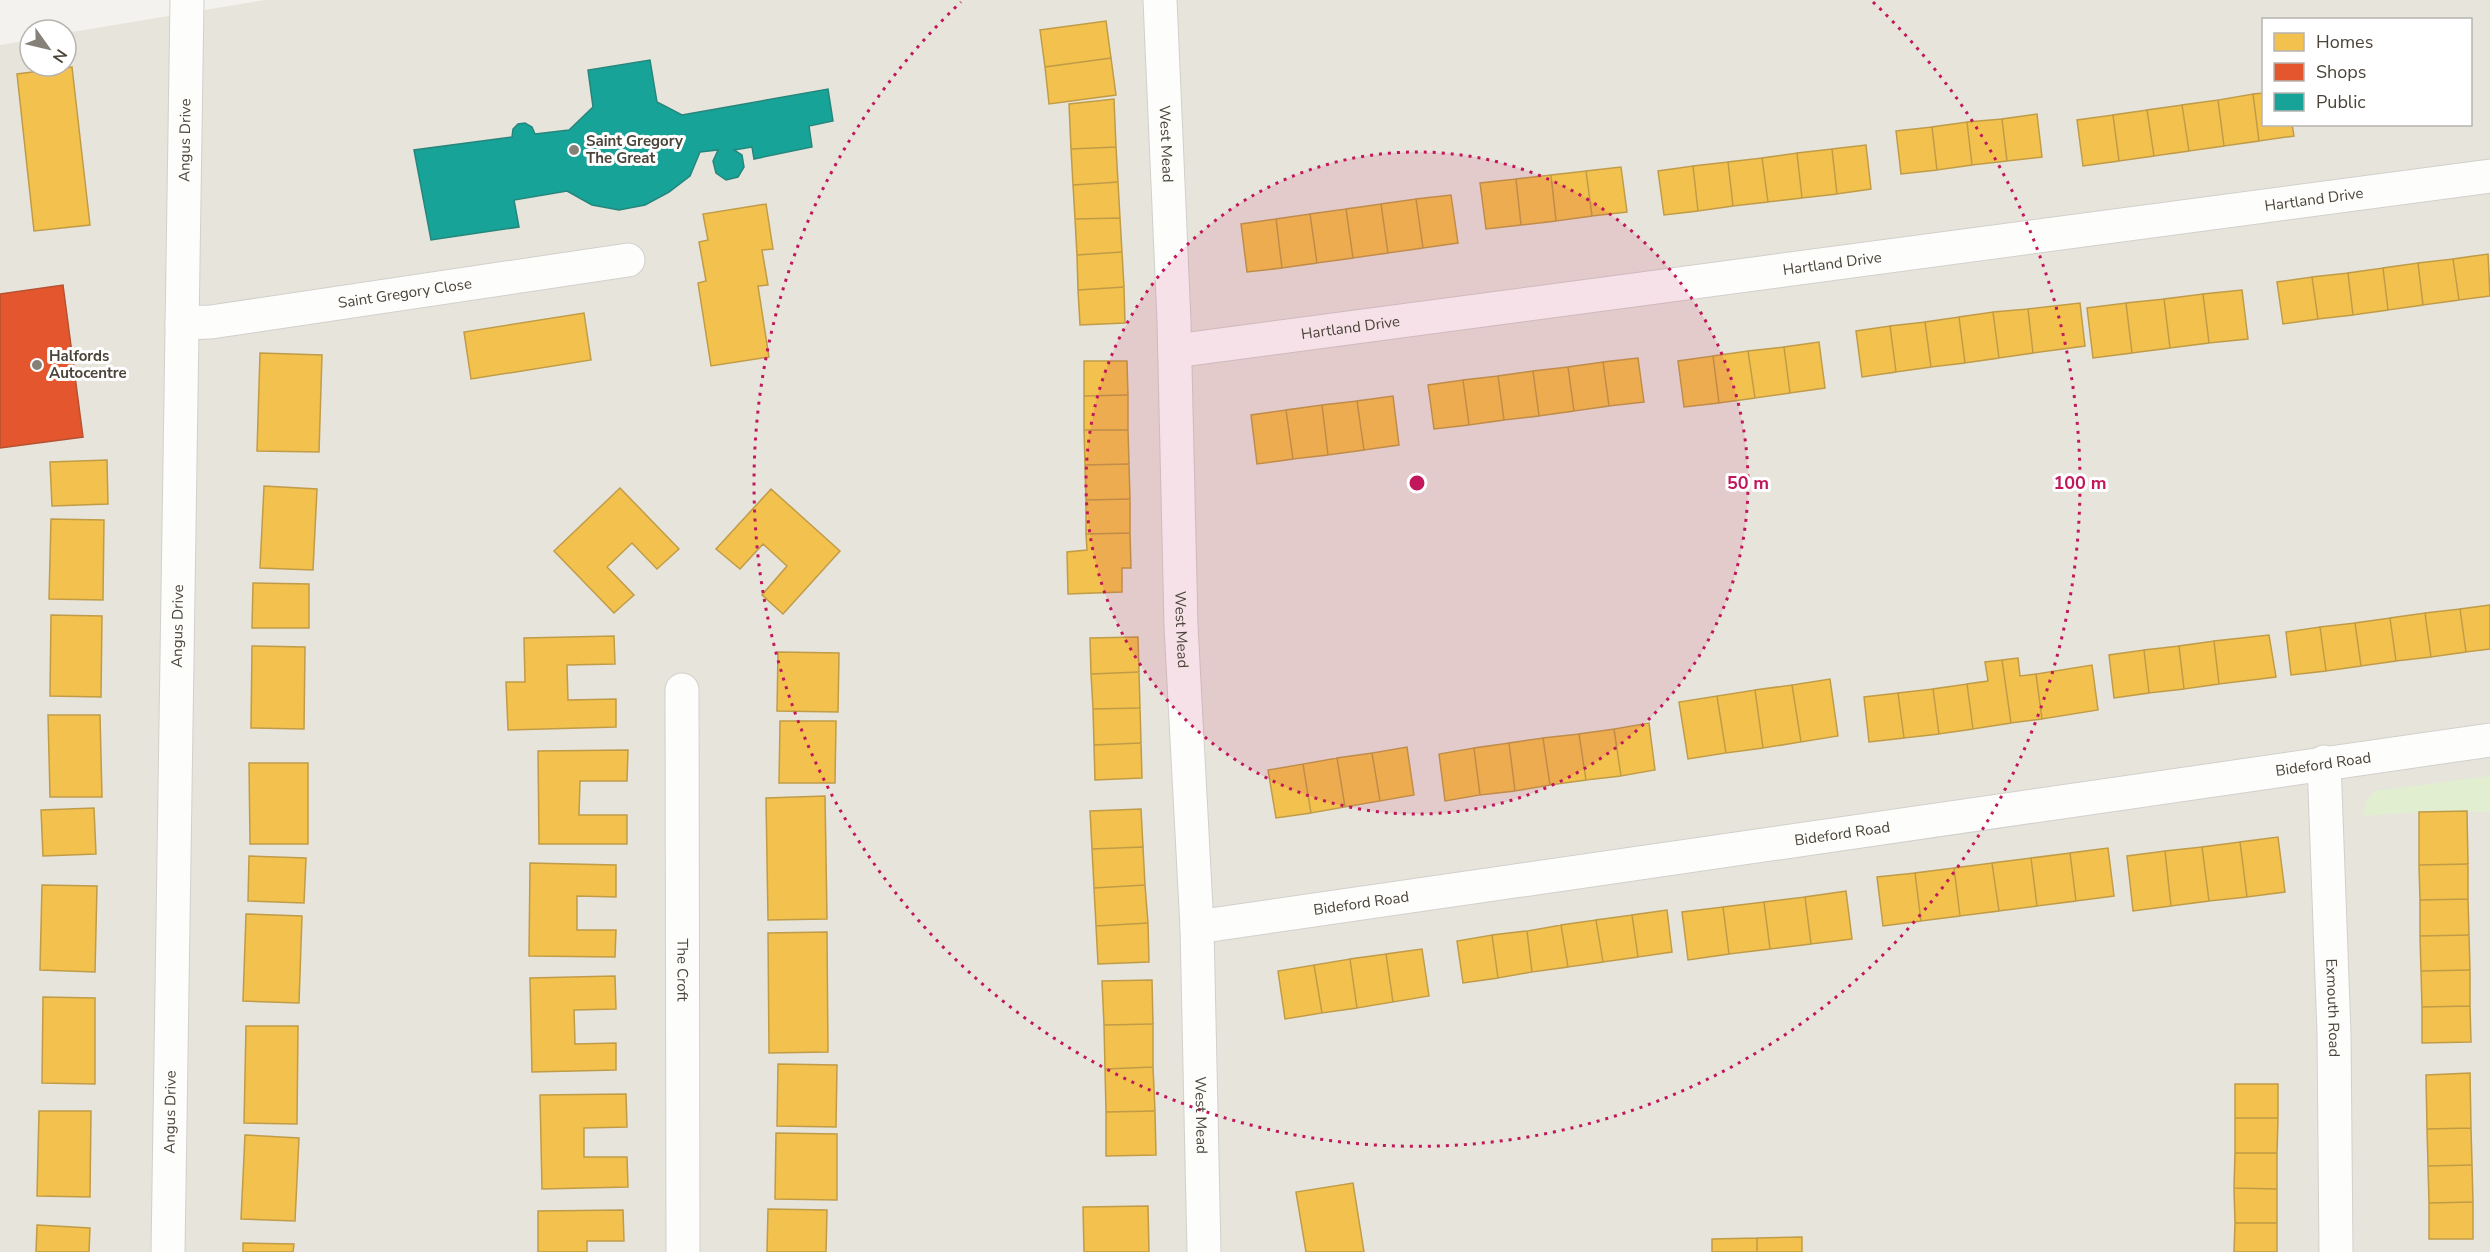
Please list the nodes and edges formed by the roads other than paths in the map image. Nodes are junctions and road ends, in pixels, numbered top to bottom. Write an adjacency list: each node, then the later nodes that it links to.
1 (187, 0): 5 (street, Angus Drive)
2 (1159, 3): 6 (street, West Mead)
3 (2490, 176): 6 (street, Hartland Drive)
4 (628, 260): 5 (street, Saint Gregory Close)
5 (182, 323): 11 (street, Angus Drive)
6 (1175, 351): 10 (street, West Mead)
7 (682, 690): 12 (street, The Croft)
8 (2490, 740): 9 (street, Bideford Road)
9 (2324, 762): 10 (street, Bideford Road); 14 (street, Exmouth Road)
10 (1197, 927): 13 (street, West Mead)
11 (168, 1252)
12 (684, 1252)
13 (1204, 1252)
14 (2336, 1252)

